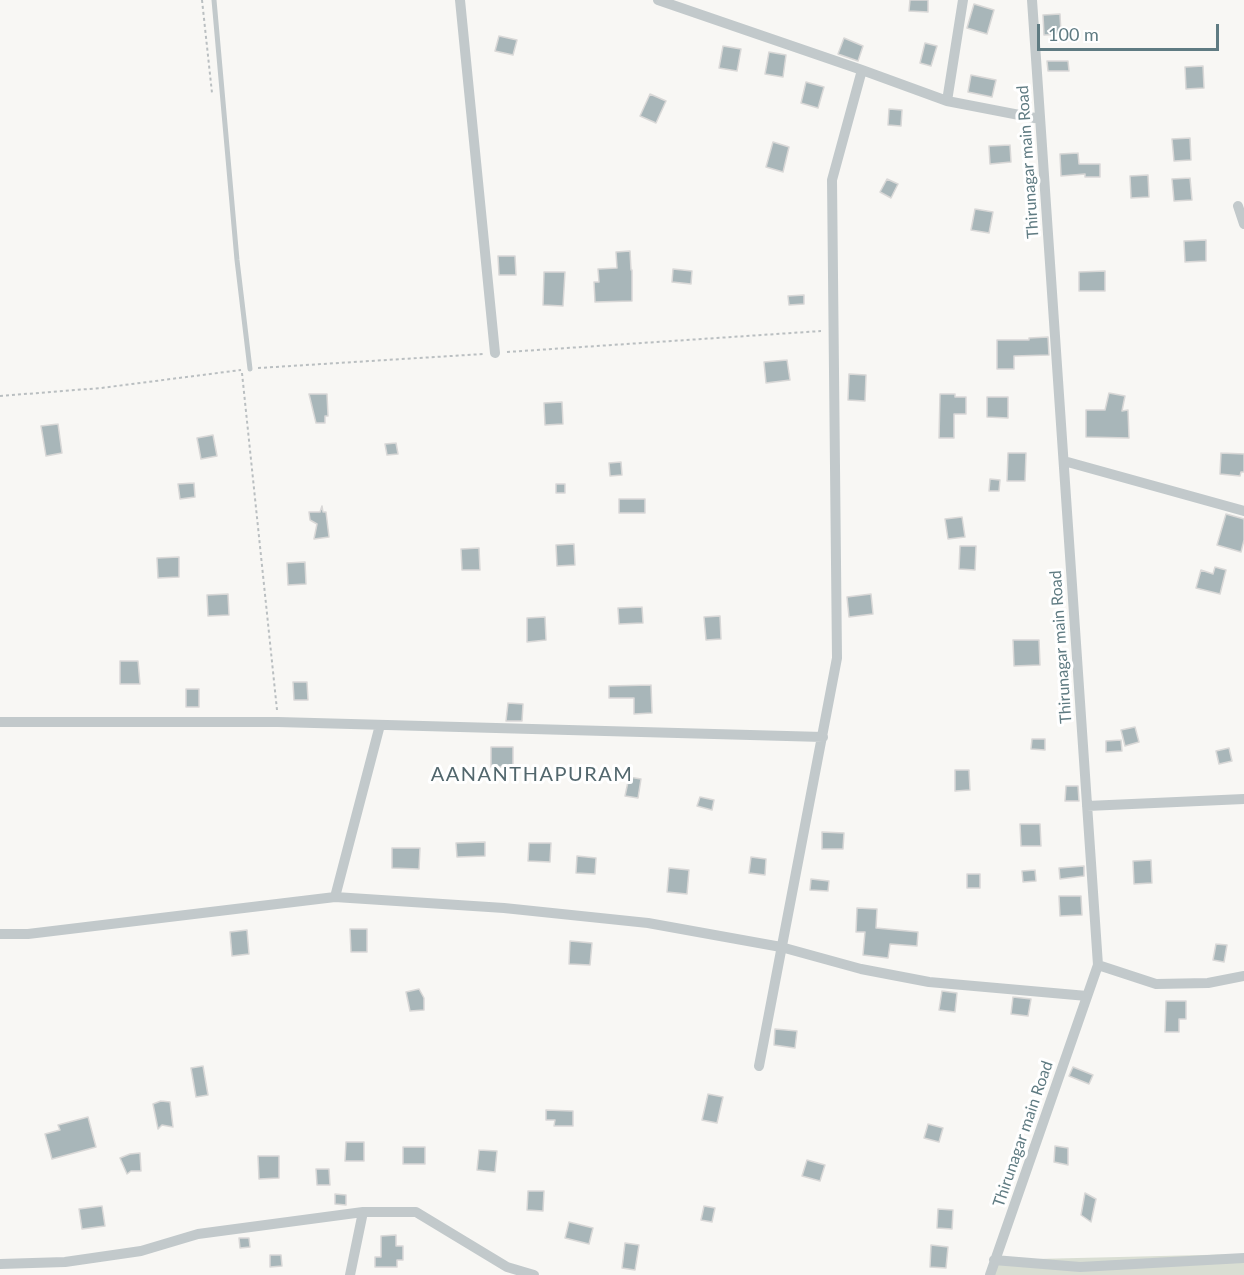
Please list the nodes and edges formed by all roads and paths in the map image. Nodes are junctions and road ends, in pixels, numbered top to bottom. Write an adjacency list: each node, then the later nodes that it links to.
1 (214, 0): 13 (lane)
2 (460, 0): 12 (street)
3 (658, 0): 6 (street)
4 (963, 0): 7 (street)
5 (1032, 0): 8 (street, Thirunagar main Road)
6 (862, 70): 7 (street); 11 (street)
7 (947, 101): 8 (street)
8 (1040, 119): 15 (street, Thirunagar main Road)
9 (1238, 206): 10 (street)
10 (1244, 224)
11 (833, 331): 12 (path); 20 (street)
12 (495, 353): 13 (path)
13 (250, 369)
14 (0, 396): 18 (path)
15 (1064, 461): 16 (street); 22 (street, Thirunagar main Road)
16 (1244, 511)
17 (0, 722): 18 (street)
18 (278, 722): 19 (street)
19 (380, 725): 20 (street); 23 (street)
20 (823, 737): 25 (street)
21 (1244, 799): 22 (street)
22 (1087, 806): 26 (street, Thirunagar main Road)
23 (335, 897): 24 (street); 25 (street)
24 (0, 934)
25 (781, 947): 28 (street); 29 (street)
26 (1098, 965): 27 (street); 28 (street, Thirunagar main Road)
27 (1244, 976)
28 (1088, 996): 32 (street, Thirunagar main Road)
29 (759, 1066)
30 (363, 1212): 33 (street); 34 (street); 35 (street)
31 (1244, 1258): 32 (street)
32 (994, 1260): 36 (street, Thirunagar main Road)
33 (0, 1264)
34 (350, 1275)
35 (534, 1275)
36 (990, 1275)

